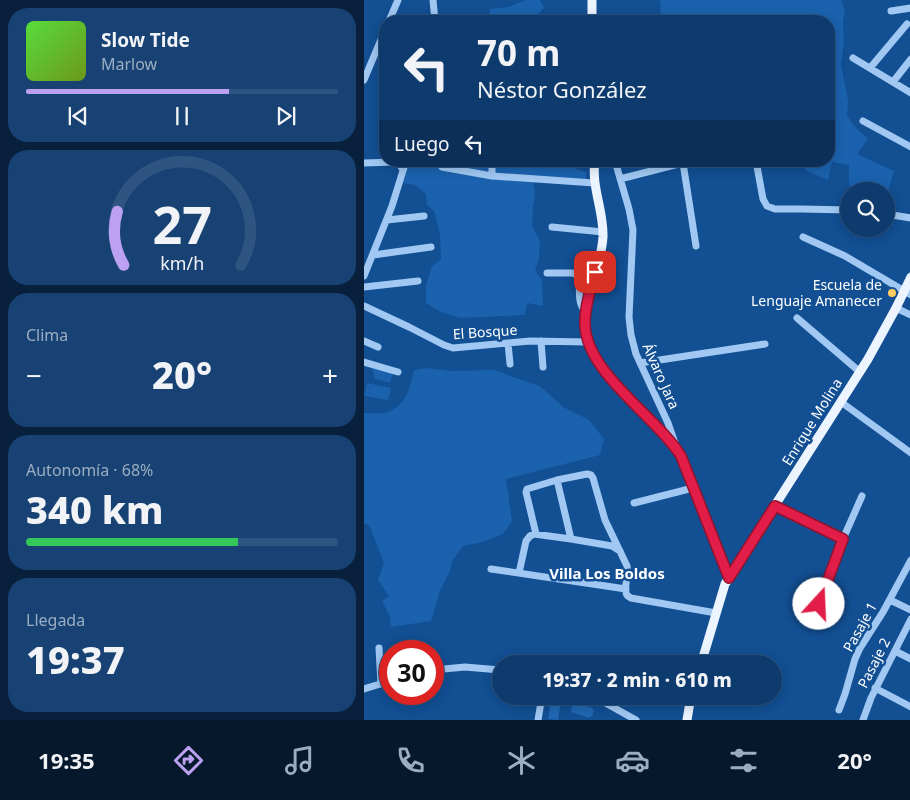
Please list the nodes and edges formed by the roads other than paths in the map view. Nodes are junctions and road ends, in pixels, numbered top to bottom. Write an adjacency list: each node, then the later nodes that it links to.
1 (398, 0): 6 (street)
2 (433, 0): 7 (street)
3 (592, 0): 8 (main road)
4 (910, 8): 5 (street)
5 (891, 10)
6 (392, 15)
7 (434, 15)
8 (592, 15)
9 (907, 24): 13 (street)
10 (379, 44): 14 (street)
11 (853, 58): 13 (street)
12 (910, 59): 15 (street)
13 (870, 68): 15 (street)
14 (364, 80)
15 (893, 82): 16 (street)
16 (910, 92)
17 (864, 121): 18 (street)
18 (910, 147)
19 (379, 162): 20 (street)
20 (364, 163)
21 (400, 167): 30 (street)
22 (404, 167): 30 (street)
23 (442, 167): 31 (street)
24 (492, 167): 31 (street)
25 (594, 167): 33 (main road)
26 (617, 167): 32 (street, Álvaro Jara)
27 (667, 167): 32 (street)
28 (688, 167): 42 (street)
29 (757, 167): 34 (street)
30 (403, 170): 38 (street)
31 (492, 176): 33 (street)
32 (620, 179): 63 (street, Álvaro Jara)
33 (594, 183): 40 (main road)
34 (840, 210)
35 (424, 216): 38 (street)
36 (895, 216): 37 (street)
37 (910, 218)
38 (387, 220): 44 (street)
39 (552, 227): 40 (street)
40 (602, 232): 53 (main road)
41 (803, 237): 50 (street)
42 (696, 246)
43 (431, 247): 44 (street)
44 (373, 255): 46 (street)
45 (547, 273): 53 (street)
46 (364, 276)
47 (910, 277): 50 (main road, Enrique Molina)
48 (418, 280): 49 (street)
49 (364, 287)
50 (907, 294): 52 (main road, Enrique Molina)
51 (364, 306): 59 (street, El Bosque)
52 (896, 308): 54 (street); 67 (main road, Enrique Molina)
53 (586, 313): 58 (main road)
54 (910, 315)
55 (797, 318): 67 (street)
56 (364, 341): 61 (street)
57 (541, 341): 58 (street, El Bosque); 59 (street, El Bosque); 65 (street)
58 (588, 342): 69 (main road)
59 (508, 343): 64 (street)
60 (765, 344): 63 (street)
61 (378, 347)
62 (365, 362): 66 (street)
63 (640, 363): 69 (street, Álvaro Jara)
64 (510, 364)
65 (542, 367)
66 (398, 372)
67 (860, 372): 68 (main road, Enrique Molina)
68 (841, 402): 70 (street); 75 (main road, Enrique Molina)
69 (678, 451): 72 (main road)
70 (910, 453)
71 (557, 480): 76 (street); 77 (street); 79 (street)
72 (693, 488): 74 (street); 83 (main road)
73 (862, 496): 78 (street)
74 (634, 503)
75 (775, 506): 78 (street); 83 (main road, Enrique Molina)
76 (536, 534): 77 (street); 82 (street)
77 (571, 539): 79 (street)
78 (843, 539): 89 (street)
79 (620, 551): 84 (street)
80 (910, 560): 85 (street, Pasaje 1)
81 (491, 569): 82 (street)
82 (519, 573): 84 (street)
83 (729, 578): 87 (main road, Enrique Molina)
84 (626, 590): 87 (street)
85 (890, 600): 86 (street); 102 (street, Pasaje 1)
86 (910, 610)
87 (716, 613): 91 (main road, Enrique Molina)
88 (910, 619): 90 (street, Pasaje 2)
89 (813, 620)
90 (894, 651): 92 (street); 97 (street, Pasaje 2)
91 (704, 655)
92 (910, 659)
93 (444, 669): 94 (street)
94 (492, 669)
95 (379, 684): 96 (street)
96 (364, 688)
97 (875, 688): 101 (street); 106 (street, Pasaje 2)
98 (540, 705): 103 (street)
99 (609, 705): 104 (street)
100 (690, 705): 105 (main road)
101 (910, 707)
102 (839, 710)
103 (538, 720)
104 (636, 720)
105 (687, 720)
106 (863, 720)

